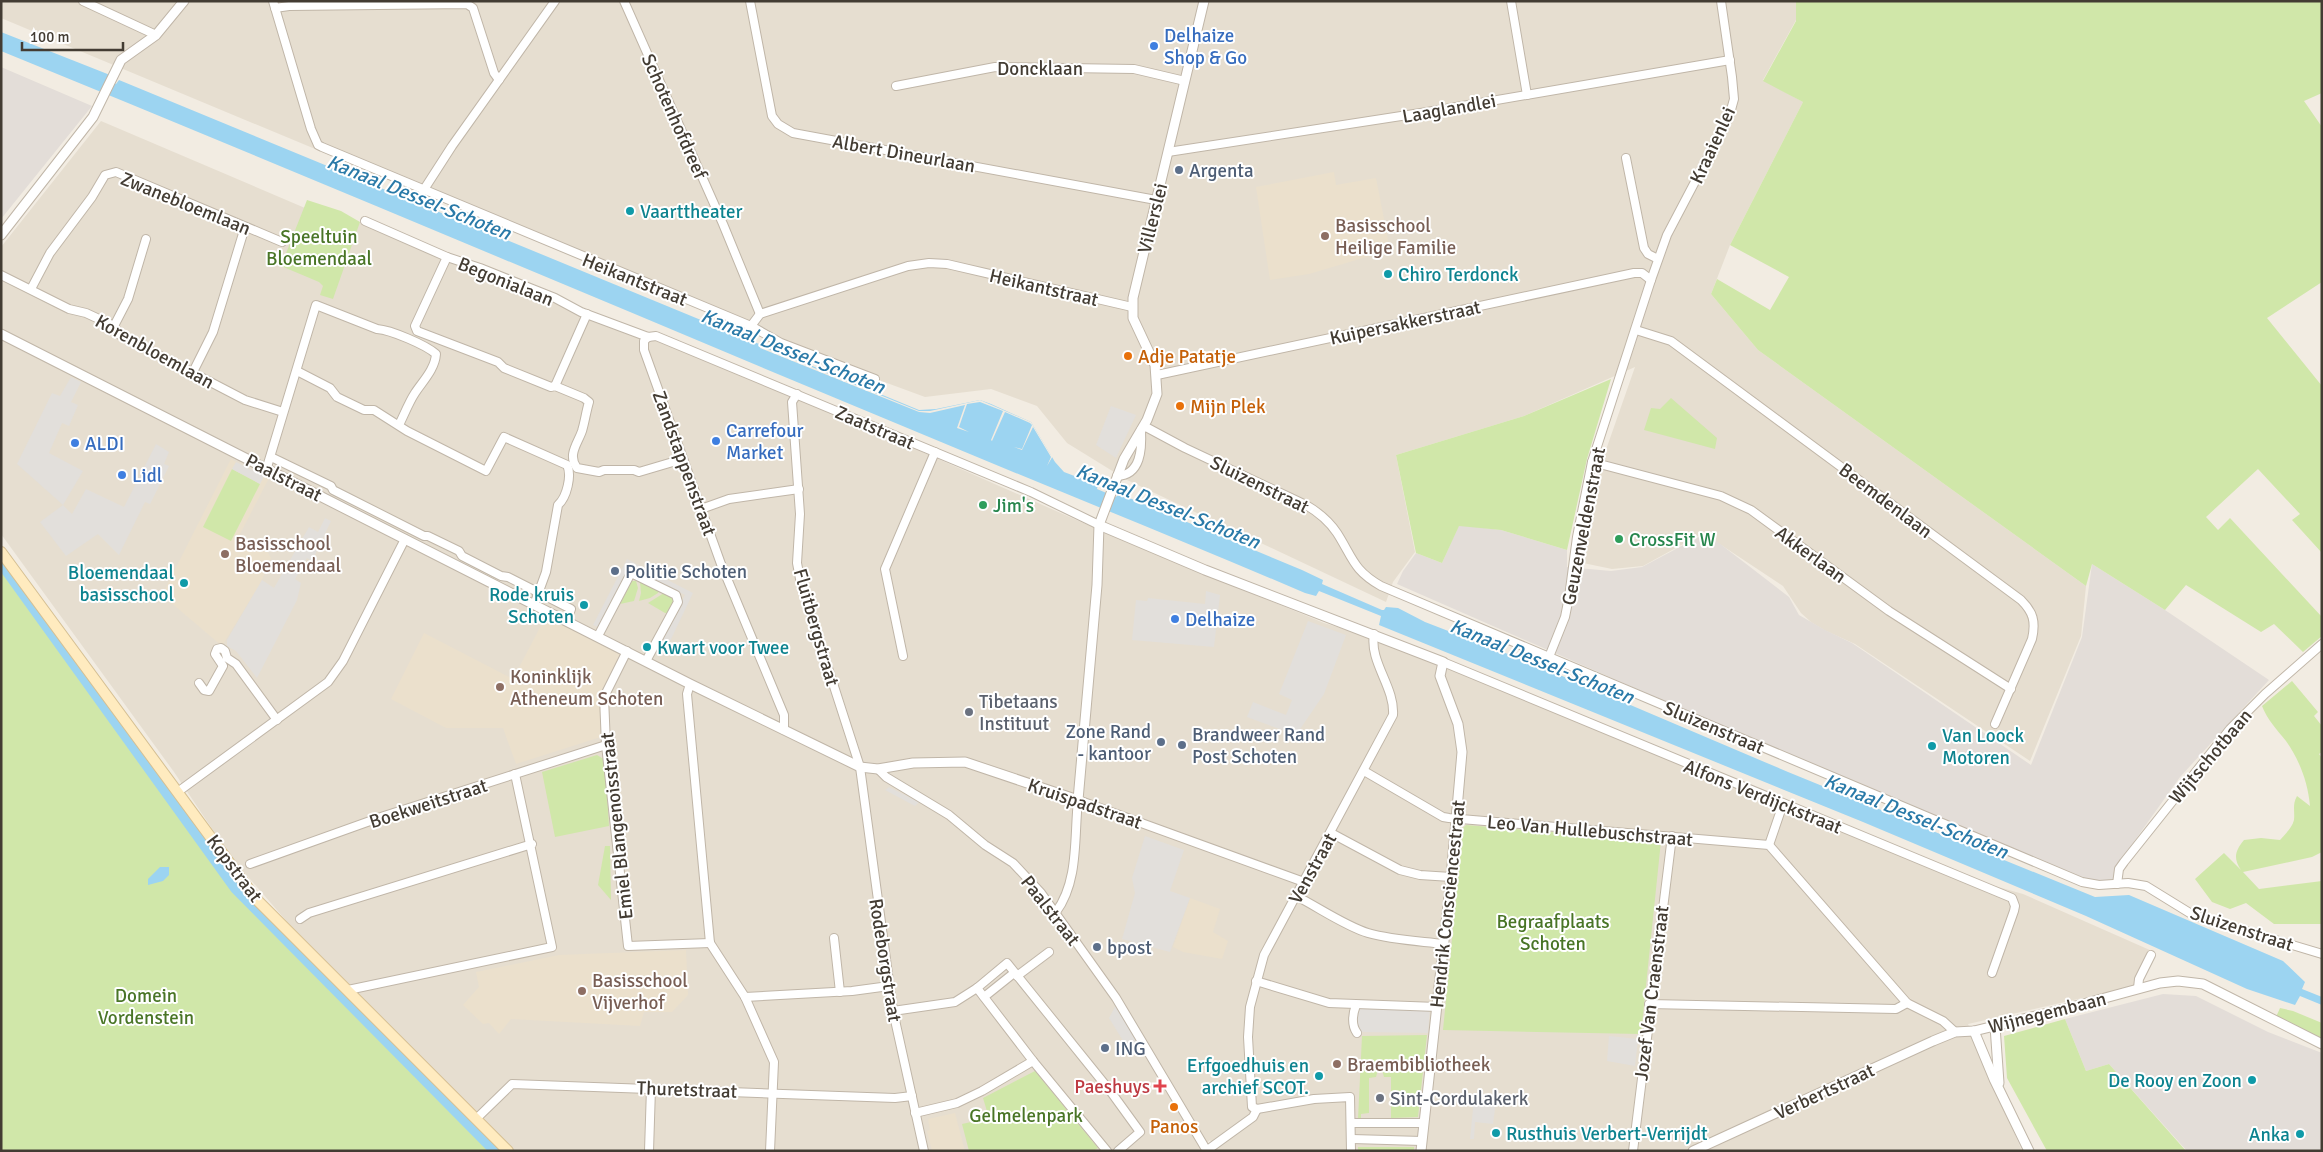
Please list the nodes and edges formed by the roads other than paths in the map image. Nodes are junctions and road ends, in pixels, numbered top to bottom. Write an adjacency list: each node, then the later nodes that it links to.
1 (83, 1): 10 (street)
2 (184, 1): 10 (street)
3 (555, 1): 12 (street)
4 (624, 1): 32 (street, Schotenhofdreef)
5 (750, 1): 19 (street, Albert Dineurlaan)
6 (1204, 1): 13 (street, Villerslei)
7 (1511, 1): 15 (street)
8 (1721, 1): 11 (street, Kraaienlei)
9 (274, 5): 12 (street); 18 (street, Heikantstraat)
10 (156, 35): 22 (street)
11 (1730, 60): 15 (street, Laaglandlei); 26 (street, Kraaienlei)
12 (499, 80): 18 (street)
13 (1185, 81): 14 (street, Doncklaan); 16 (street, Villerslei)
14 (896, 86)
15 (1527, 95): 16 (street, Laaglandlei)
16 (1168, 152): 19 (street, Villerslei)
17 (1626, 158): 26 (street)
18 (423, 191): 34 (street, Heikantstraat)
19 (1156, 200): 30 (street, Villerslei)
20 (366, 221): 25 (street, Begonialaan)
21 (245, 227): 24 (street, Zwanebloemlaan); 29 (street, Zwanebloemlaan); 39 (street)
22 (1, 235)
23 (146, 239): 33 (street)
24 (282, 242)
25 (447, 257): 31 (street, Begonialaan); 42 (street)
26 (1658, 259): 28 (street, Kraaienlei)
27 (1, 274): 29 (street, Korenbloemlaan)
28 (1651, 280): 35 (street, Geuzenveldenstraat); 40 (street, Kuipersakkerstraat)
29 (31, 289): 33 (street, Korenbloemlaan)
30 (1132, 307): 32 (street, Heikantstraat); 40 (street, Villerslei)
31 (587, 314): 37 (street, Begonialaan); 42 (street)
32 (760, 314): 34 (street)
33 (114, 326): 39 (street, Korenbloemlaan)
34 (751, 326): 41 (street, Heikantstraat)
35 (1636, 330): 50 (street, Geuzenveldenstraat); 70 (street, Beemdenlaan)
36 (1, 334): 51 (street, Paalstraat)
37 (648, 337): 43 (street, Zaatstraat); 49 (street, Zandstappenstraat)
38 (297, 371): 44 (street); 45 (street); 45 (street)
39 (193, 372): 44 (street, Korenbloemlaan)
40 (1157, 375): 46 (street, Villerslei)
41 (875, 379)
42 (555, 386): 49 (street)
43 (797, 394): 47 (street, Zaatstraat); 52 (street, Fluitbergstraat)
44 (283, 412): 48 (street)
45 (399, 425): 57 (street)
46 (1143, 428): 54 (street, Villerslei); 65 (street, Sluizenstraat)
47 (935, 452): 54 (street, Zaatstraat); 64 (street)
48 (271, 457): 51 (street); 57 (street, Paalstraat)
49 (683, 459): 53 (street, Zandstappenstraat)
50 (1592, 462): 65 (street, Geuzenveldenstraat); 70 (street, Akkerlaan)
51 (267, 467): 55 (street, Paalstraat)
52 (799, 489): 53 (street); 75 (street, Fluitbergstraat)
53 (701, 508): 73 (street, Zandstappenstraat)
54 (1099, 525): 60 (street); 80 (street, Villerslei)
55 (405, 539): 58 (street, Paalstraat); 71 (street)
56 (1, 552): 79 (main road, Kopstraat)
57 (538, 592): 58 (street); 59 (street, Paalstraat)
58 (534, 605): 59 (street, Paalstraat)
59 (567, 620): 61 (street, Paalstraat)
60 (1374, 634): 67 (street); 77 (street, Venstraat)
61 (598, 636): 63 (street, Paalstraat); 66 (street)
62 (2322, 644): 90 (street, Wijtschotbaan)
63 (627, 651): 66 (street, Paalstraat); 74 (street, Emiel Blangenoisstraat)
64 (903, 656)
65 (1548, 657): 90 (street, Sluizenstraat)
66 (646, 660): 69 (street, Paalstraat)
67 (1442, 662): 81 (street, Alfons Verdijckstraat); 82 (street, Hendrik Consciencestraat)
68 (199, 683): 71 (street)
69 (690, 684): 73 (street, Paalstraat); 95 (street)
70 (2010, 689): 72 (street, Beemdenlaan)
71 (277, 720): 79 (street)
72 (1995, 724)
73 (784, 730): 75 (street, Paalstraat)
74 (606, 745): 78 (street, Boekweitstraat); 95 (street, Emiel Blangenoisstraat)
75 (860, 767): 76 (street, Kruispadstraat); 103 (street, Rodeborgstraat)
76 (878, 769): 80 (street, Kruispadstraat); 92 (street, Paalstraat)
77 (1364, 771): 82 (street, Leo Van Hullebuschstraat); 83 (street, Venstraat)
78 (515, 774): 85 (street); 87 (street, Boekweitstraat)
79 (179, 792): 106 (main road, Kopstraat)
80 (1078, 800): 89 (street, Kruispadstraat); 92 (street)
81 (1783, 804): 86 (street); 100 (street, Alfons Verdijckstraat)
82 (1456, 819): 84 (street, Leo Van Hullebuschstraat); 88 (street, Hendrik Consciencestraat)
83 (1331, 832): 88 (street); 89 (street, Venstraat)
84 (1672, 836): 86 (street, Leo Van Hullebuschstraat); 111 (street, Jozef Van Craenstraat)
85 (532, 844): 93 (street); 106 (street)
86 (1769, 845): 110 (street)
87 (250, 864)
88 (1451, 877): 96 (street, Hendrik Consciencestraat)
89 (1304, 882): 91 (street, Venstraat)
90 (2117, 884): 98 (street, Sluizenstraat)
91 (1296, 896): 96 (street); 102 (street, Venstraat)
92 (1056, 912): 138 (street, Paalstraat)
93 (300, 919)
94 (834, 938): 107 (street)
95 (710, 942): 108 (street)
96 (1444, 944): 113 (street, Hendrik Consciencestraat)
97 (1049, 952): 101 (street)
98 (2322, 954)
99 (2151, 955): 105 (street)
100 (1992, 973)
101 (1015, 975): 104 (street); 109 (street); 137 (street)
102 (1256, 981): 112 (street); 125 (street, Venstraat)
103 (889, 986): 107 (street); 114 (street, Rodeborgstraat)
104 (977, 988): 109 (street); 114 (street)
105 (2138, 988): 115 (street, Wijnegembaan); 119 (street, Wijnegembaan)
106 (348, 990): 127 (main road, Kopstraat)
107 (840, 992): 108 (street)
108 (746, 997): 123 (street)
109 (984, 997): 120 (street)
110 (1907, 1003): 111 (street); 117 (street)
111 (1649, 1004): 140 (street, Jozef Van Craenstraat)
112 (1356, 1005): 113 (street); 118 (street)
113 (1437, 1007): 129 (street, Hendrik Consciencestraat)
114 (893, 1011): 124 (street, Rodeborgstraat)
115 (1995, 1026): 116 (street, Wijnegembaan); 121 (street)
116 (1974, 1031): 117 (street, Wijnegembaan); 121 (street)
117 (1955, 1032): 141 (street, Verbertstraat)
118 (1357, 1033)
119 (2322, 1044)
120 (1033, 1061): 126 (street); 136 (street)
121 (1994, 1066): 142 (street)
122 (651, 1088): 123 (street, Thuretstraat); 127 (street, Thuretstraat); 133 (street)
123 (773, 1093): 124 (street, Thuretstraat); 134 (street)
124 (912, 1096): 126 (street, Rodeborgstraat)
125 (1256, 1109): 128 (street); 138 (street)
126 (915, 1113): 135 (street, Rodeborgstraat)
127 (476, 1119): 132 (main road, Kopstraat)
128 (1352, 1123): 129 (street); 130 (street)
129 (1424, 1123): 131 (street, Hendrik Consciencestraat)
130 (1352, 1139): 131 (street); 139 (street)
131 (1422, 1146)
132 (508, 1151)
133 (649, 1151)
134 (770, 1151)
135 (924, 1151)
136 (1106, 1151)
137 (1118, 1151)
138 (1207, 1151)
139 (1351, 1151)
140 (1632, 1151)
141 (1693, 1151)
142 (2029, 1151)

